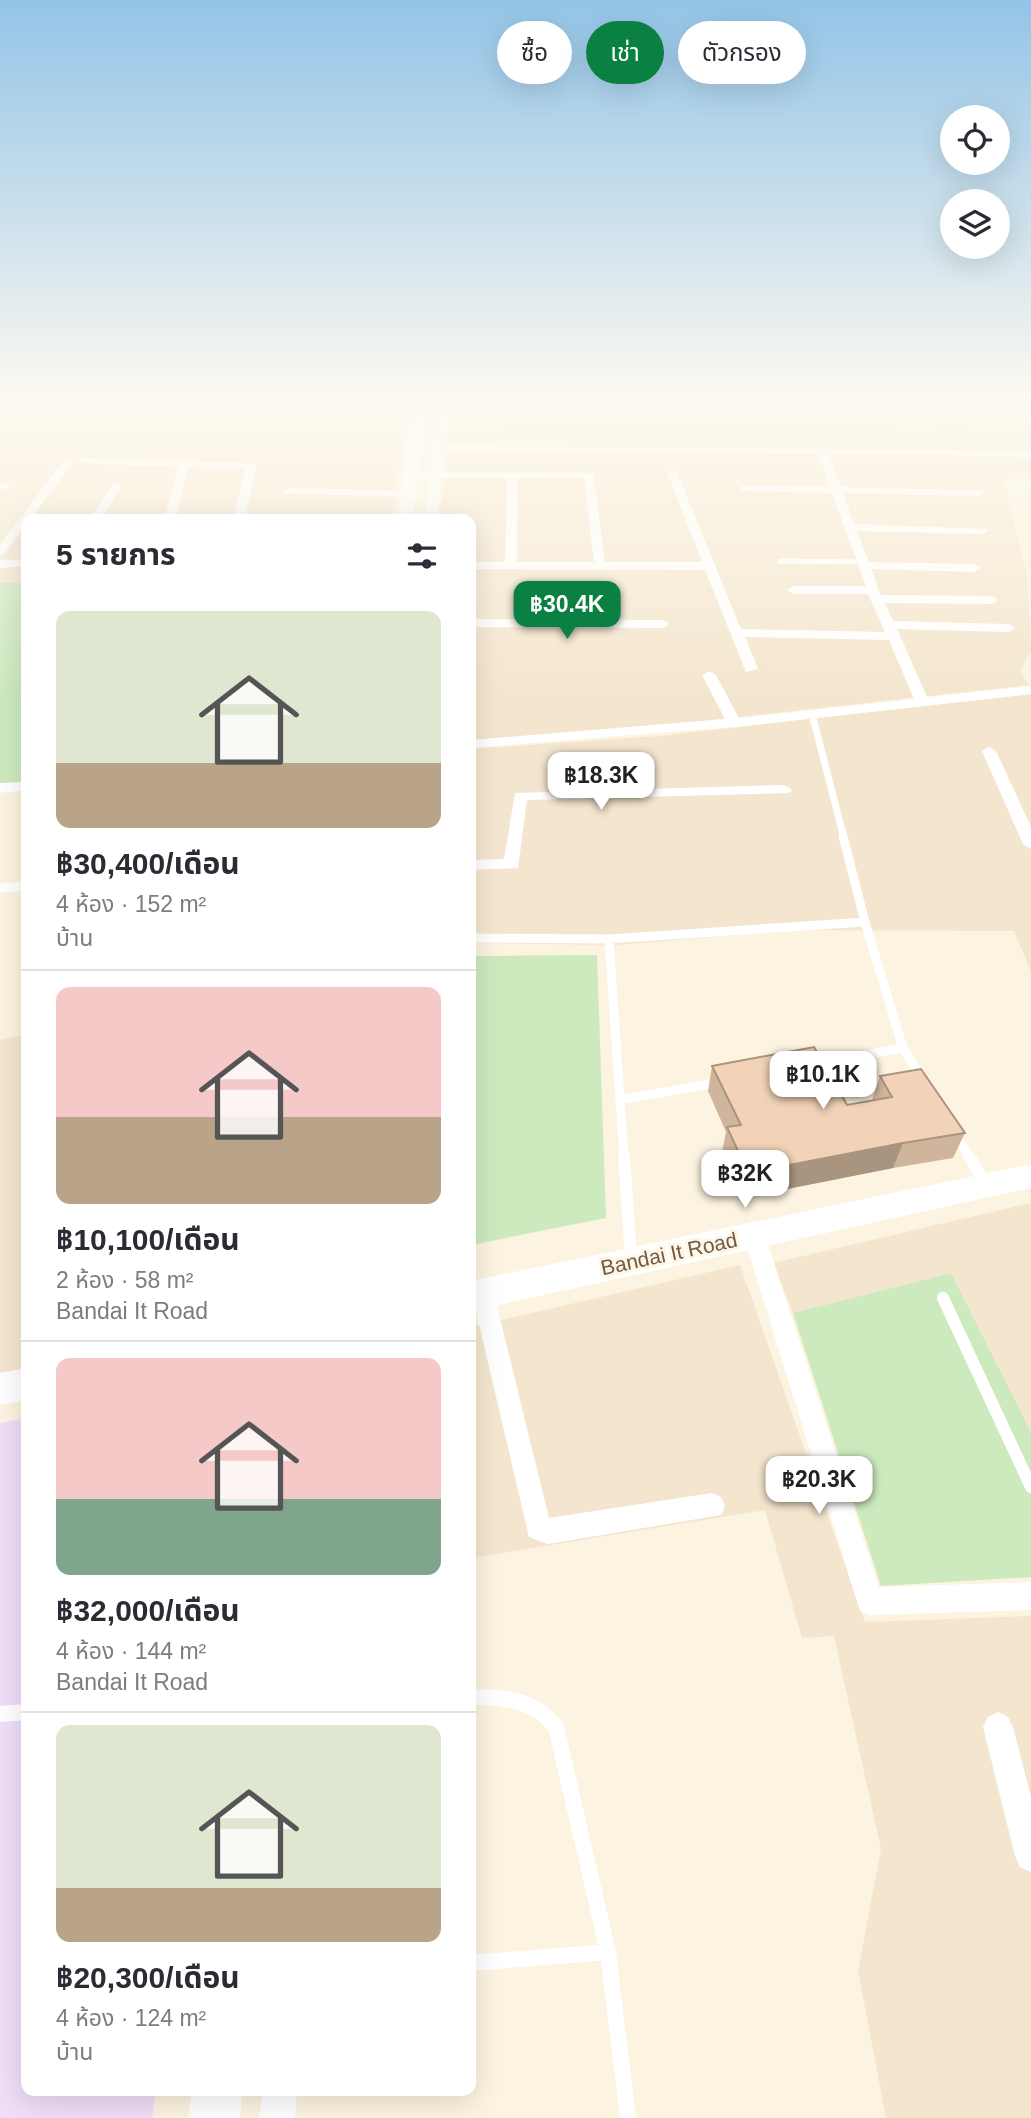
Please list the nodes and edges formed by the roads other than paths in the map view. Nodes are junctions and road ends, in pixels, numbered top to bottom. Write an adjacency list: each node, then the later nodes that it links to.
1 (512, 501): 14 (street)
2 (592, 501): 15 (street)
3 (683, 501): 16 (street)
4 (841, 501): 6 (street)
5 (21, 527): 8 (street)
6 (850, 527): 7 (street); 11 (street)
7 (982, 531)
8 (0, 552)
9 (780, 561): 11 (lane)
10 (21, 563): 12 (street)
11 (863, 563): 18 (street); 20 (street)
12 (0, 564)
13 (476, 566): 14 (street)
14 (511, 566): 15 (street)
15 (600, 566): 16 (street)
16 (709, 566): 26 (street)
17 (975, 568): 18 (street)
18 (956, 584): 20 (street); 21 (street)
19 (793, 590): 20 (street)
20 (875, 594): 25 (street)
21 (992, 600)
22 (476, 623): 23 (street)
23 (663, 624)
24 (1009, 628): 25 (street)
25 (891, 631): 26 (street); 30 (street)
26 (737, 633): 27 (street)
27 (751, 669)
28 (709, 675): 32 (street)
29 (1031, 690): 30 (street)
30 (923, 703): 31 (street)
31 (813, 715): 32 (street); 42 (lane)
32 (734, 723): 33 (street)
33 (476, 744)
34 (989, 751): 38 (street)
35 (21, 786): 36 (street)
36 (0, 788)
37 (784, 790): 39 (street)
38 (1031, 844)
39 (476, 865)
40 (21, 886): 41 (lane)
41 (0, 888)
42 (865, 922): 44 (lane); 45 (lane)
43 (476, 938): 44 (lane)
44 (609, 939): 49 (lane)
45 (903, 1048): 46 (lane); 48 (lane)
46 (795, 1068)
47 (728, 1080): 49 (lane)
48 (931, 1094)
49 (620, 1100): 54 (lane)
50 (945, 1117): 52 (lane)
51 (1031, 1176): 52 (main road, Bandai It Road)
52 (987, 1185): 53 (main road, Bandai It Road)
53 (754, 1235): 54 (main road, Bandai It Road); 61 (street)
54 (631, 1262): 55 (main road, Bandai It Road)
55 (477, 1295): 60 (street)
56 (943, 1298): 59 (lane)
57 (21, 1385): 58 (main road)
58 (0, 1389)
59 (1031, 1487)
60 (712, 1506)
61 (1031, 1596)
62 (476, 1697): 67 (lane)
63 (21, 1712): 64 (lane)
64 (0, 1714)
65 (998, 1727): 66 (street)
66 (1031, 1856)
67 (608, 1952): 68 (lane); 73 (lane)
68 (476, 1964)
69 (216, 2096): 71 (main road)
70 (279, 2096): 72 (street)
71 (214, 2118)
72 (277, 2118)
73 (628, 2118)

